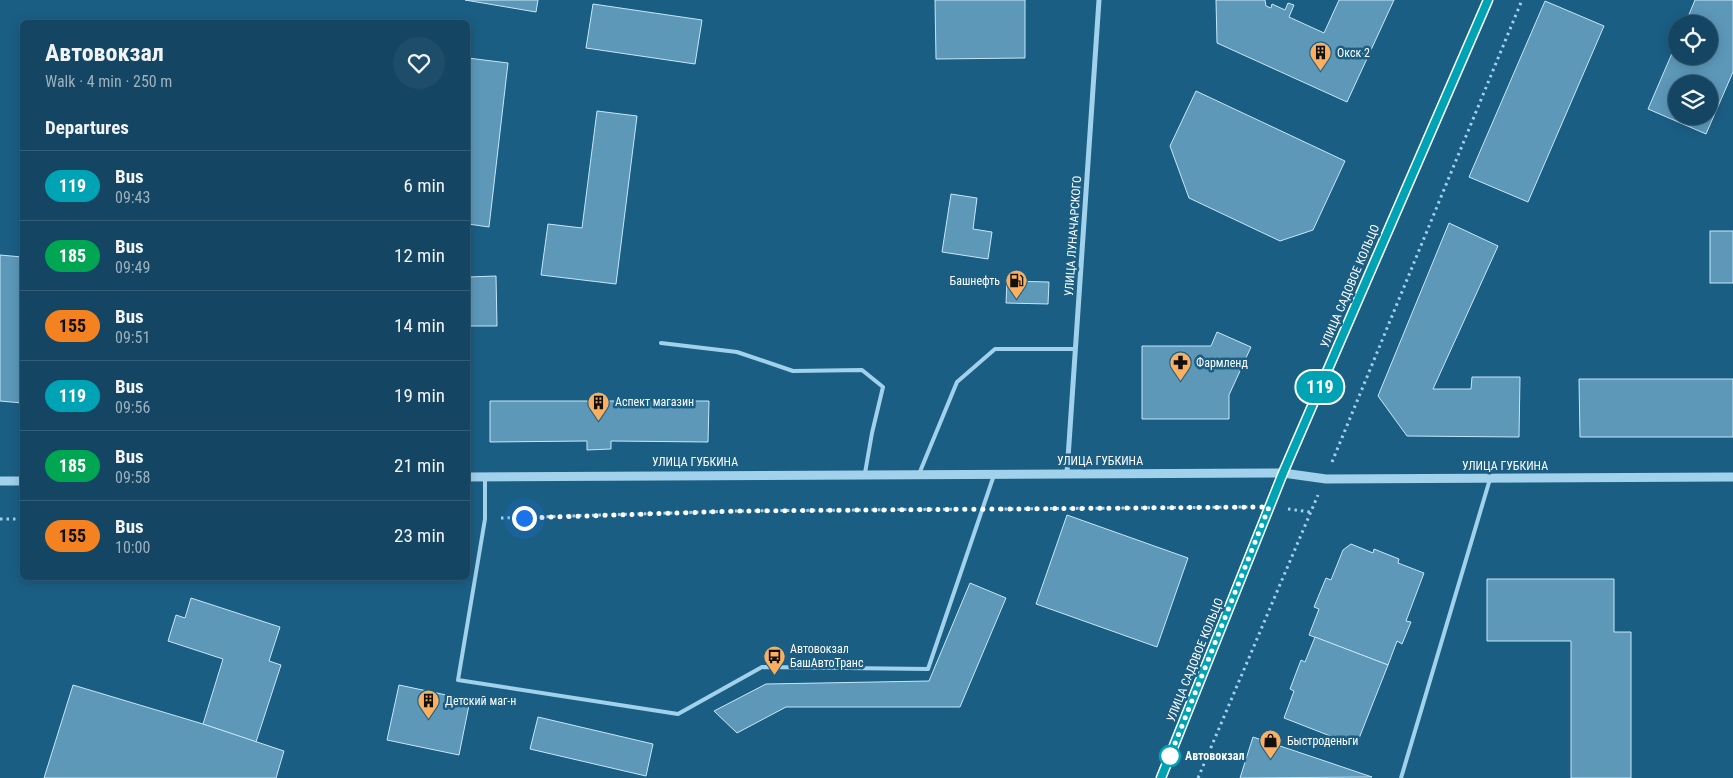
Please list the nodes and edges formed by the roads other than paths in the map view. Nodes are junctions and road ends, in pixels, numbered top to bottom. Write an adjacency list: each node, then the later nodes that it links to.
1 (1099, 0): 4 (street, УЛИЦА ЛУНАЧАРСКОГО)
2 (1488, 0): 6 (main road, УЛИЦА САДОВОЕ КОЛЬЦО)
3 (661, 343): 5 (lane)
4 (1075, 349): 7 (lane); 8 (street, УЛИЦА ЛУНАЧАРСКОГО)
5 (865, 473): 7 (street, УЛИЦА ГУБКИНА); 10 (street, УЛИЦА ГУБКИНА)
6 (1283, 473): 8 (street, УЛИЦА ГУБКИНА); 13 (street, УЛИЦА ГУБКИНА); 16 (main road, УЛИЦА САДОВОЕ КОЛЬЦО)
7 (919, 474): 9 (street, УЛИЦА ГУБКИНА)
8 (1067, 474): 9 (street, УЛИЦА ГУБКИНА)
9 (994, 475): 10 (lane)
10 (485, 476): 12 (street, УЛИЦА ГУБКИНА)
11 (1733, 476): 13 (street, УЛИЦА ГУБКИНА)
12 (470, 477)
13 (1490, 478): 17 (lane)
14 (0, 481): 15 (street)
15 (20, 481)
16 (1161, 778)
17 (1401, 778)

